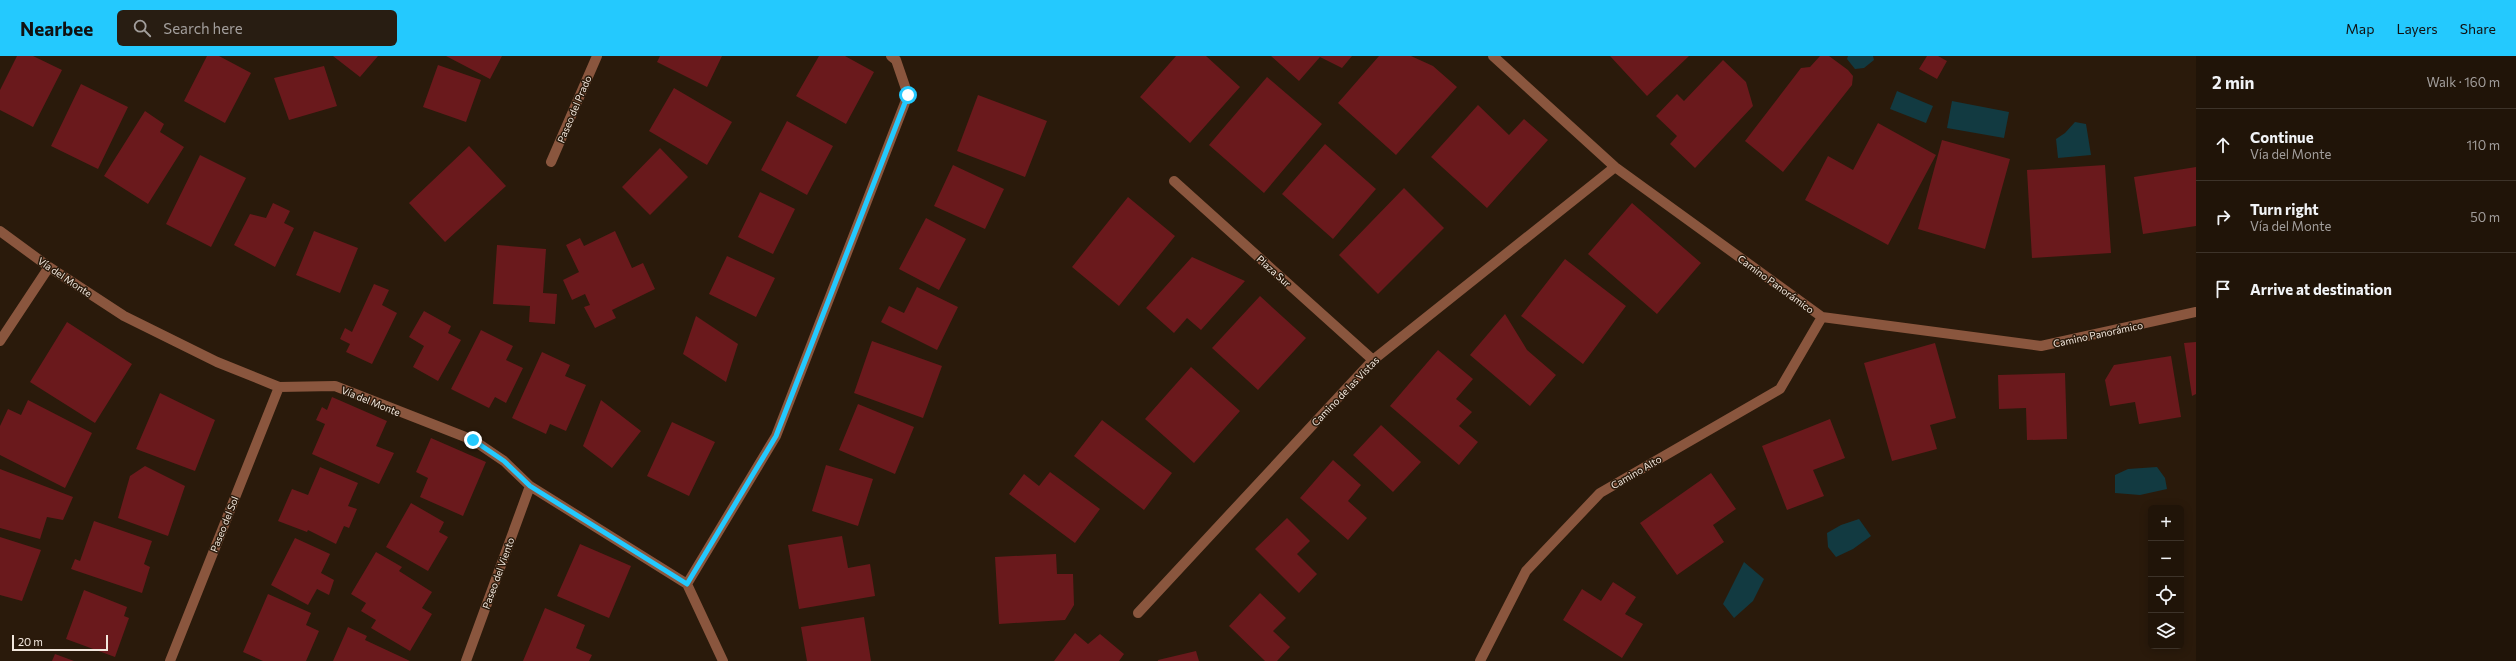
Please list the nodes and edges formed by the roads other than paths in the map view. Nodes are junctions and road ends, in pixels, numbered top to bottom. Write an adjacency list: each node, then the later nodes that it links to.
1 (597, 56): 4 (street, Paseo del Prado)
2 (891, 56): 15 (street)
3 (1493, 56): 5 (street, Camino Panorámico)
4 (552, 162)
5 (1615, 167): 10 (street, Camino Panorámico); 12 (street, Camino de las Vistas)
6 (1174, 181): 12 (street, Plaza Sur)
7 (0, 231): 8 (street, Vía del Monte)
8 (49, 267): 11 (street); 13 (street, Vía del Monte)
9 (2196, 312): 10 (street, Camino Panorámico)
10 (1822, 317): 20 (street, Camino Alto)
11 (0, 342)
12 (1373, 360): 16 (street, Camino de las Vistas)
13 (279, 387): 14 (street, Vía del Monte); 17 (street, Paseo del Sol)
14 (530, 486): 15 (street, Vía del Monte); 18 (street, Paseo del Viento)
15 (687, 584): 19 (street)
16 (1138, 613)
17 (170, 661)
18 (466, 661)
19 (723, 661)
20 (1480, 661)

